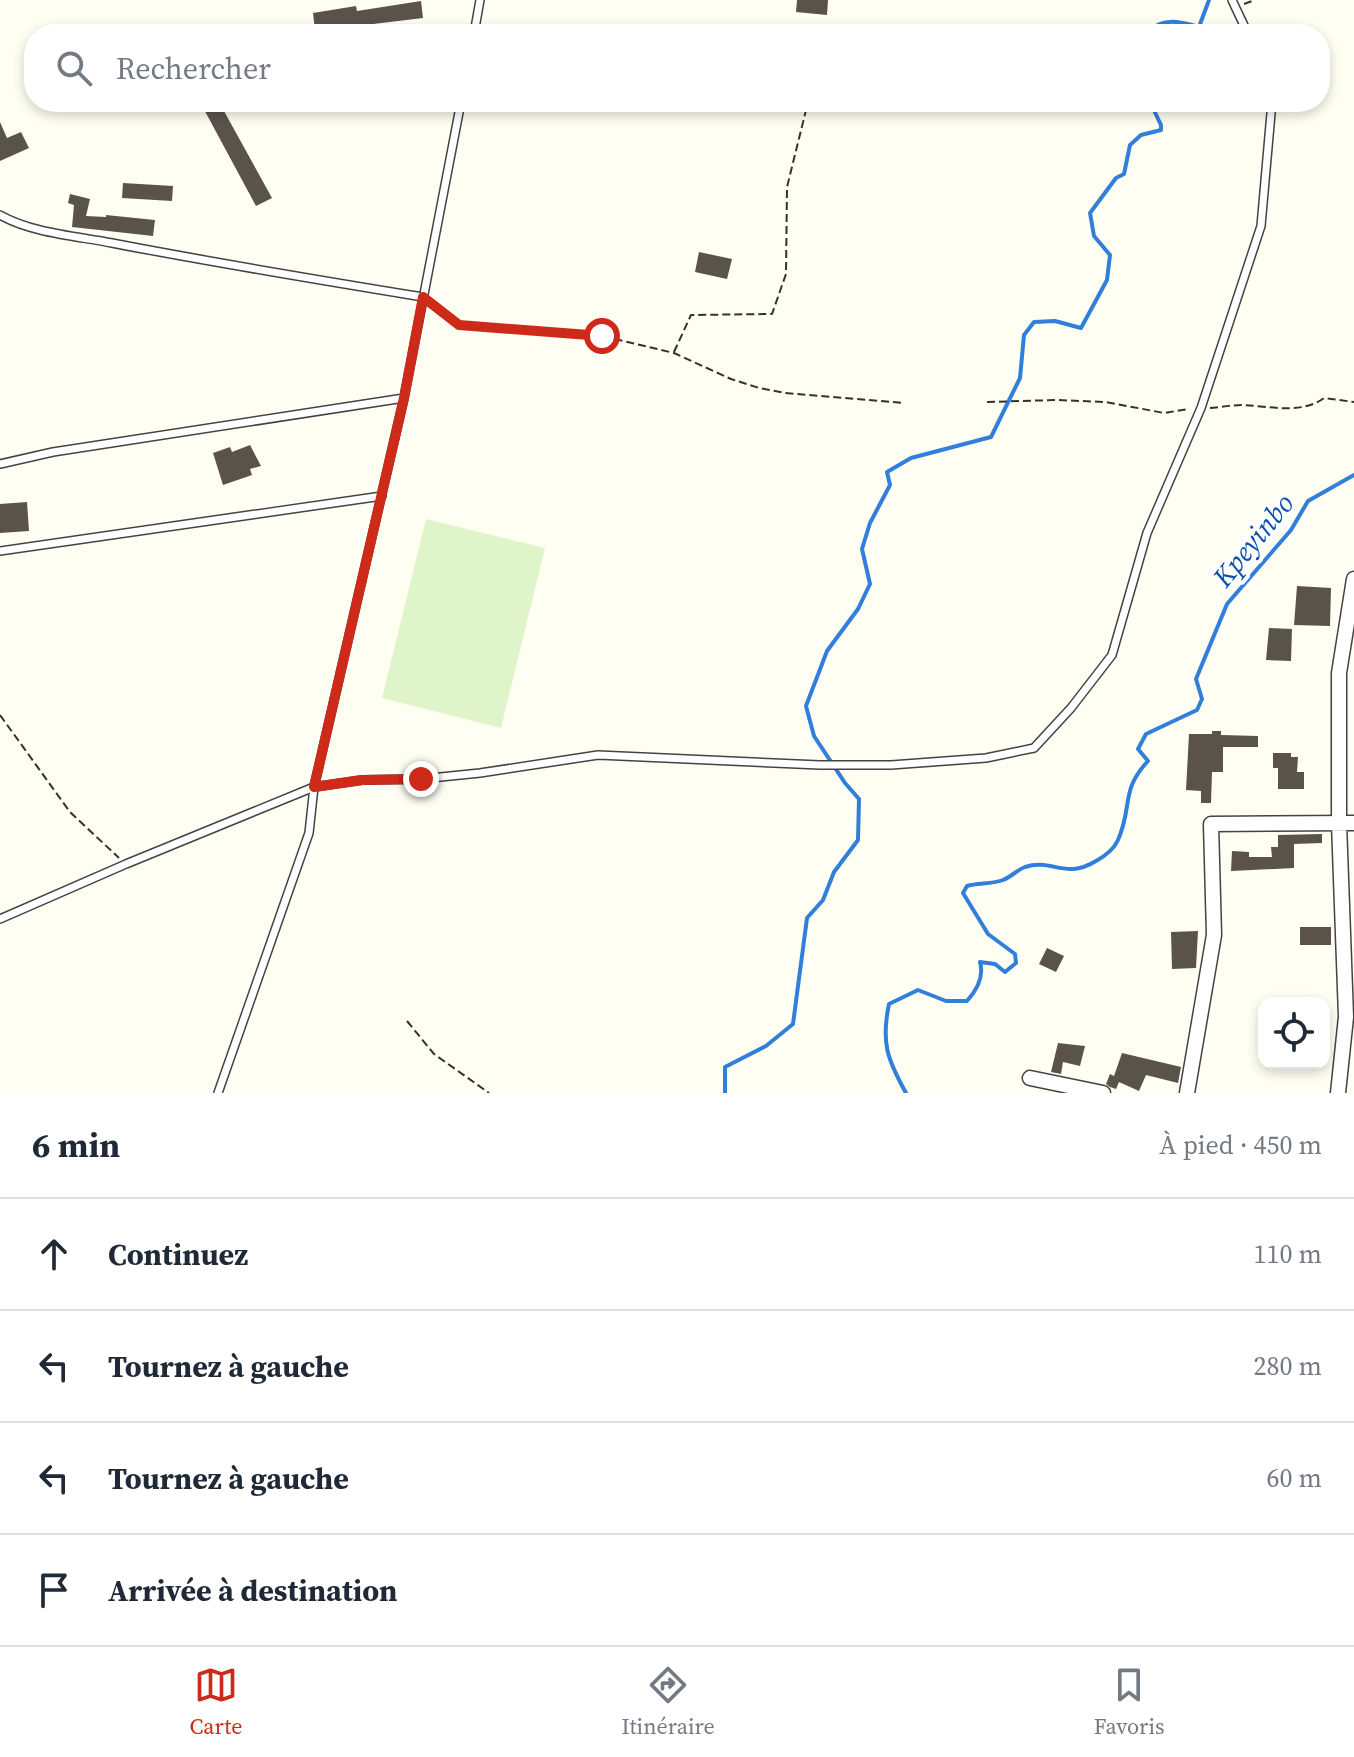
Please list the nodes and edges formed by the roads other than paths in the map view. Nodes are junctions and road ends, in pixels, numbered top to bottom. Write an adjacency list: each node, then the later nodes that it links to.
1 (480, 0): 3 (lane)
2 (1232, 0): 4 (lane)
3 (476, 24)
4 (1243, 24)
5 (459, 112): 8 (lane)
6 (1271, 112): 14 (lane)
7 (0, 215): 8 (lane)
8 (423, 297): 9 (lane)
9 (404, 398): 10 (lane); 11 (lane)
10 (0, 464)
11 (382, 496): 12 (lane); 14 (lane)
12 (0, 551)
13 (1354, 579): 15 (street)
14 (314, 787): 16 (lane); 18 (lane)
15 (1347, 823): 20 (street); 21 (street)
16 (0, 919)
17 (1030, 1078): 19 (street)
18 (218, 1093)
19 (1103, 1093)
20 (1187, 1093)
21 (1338, 1093)

